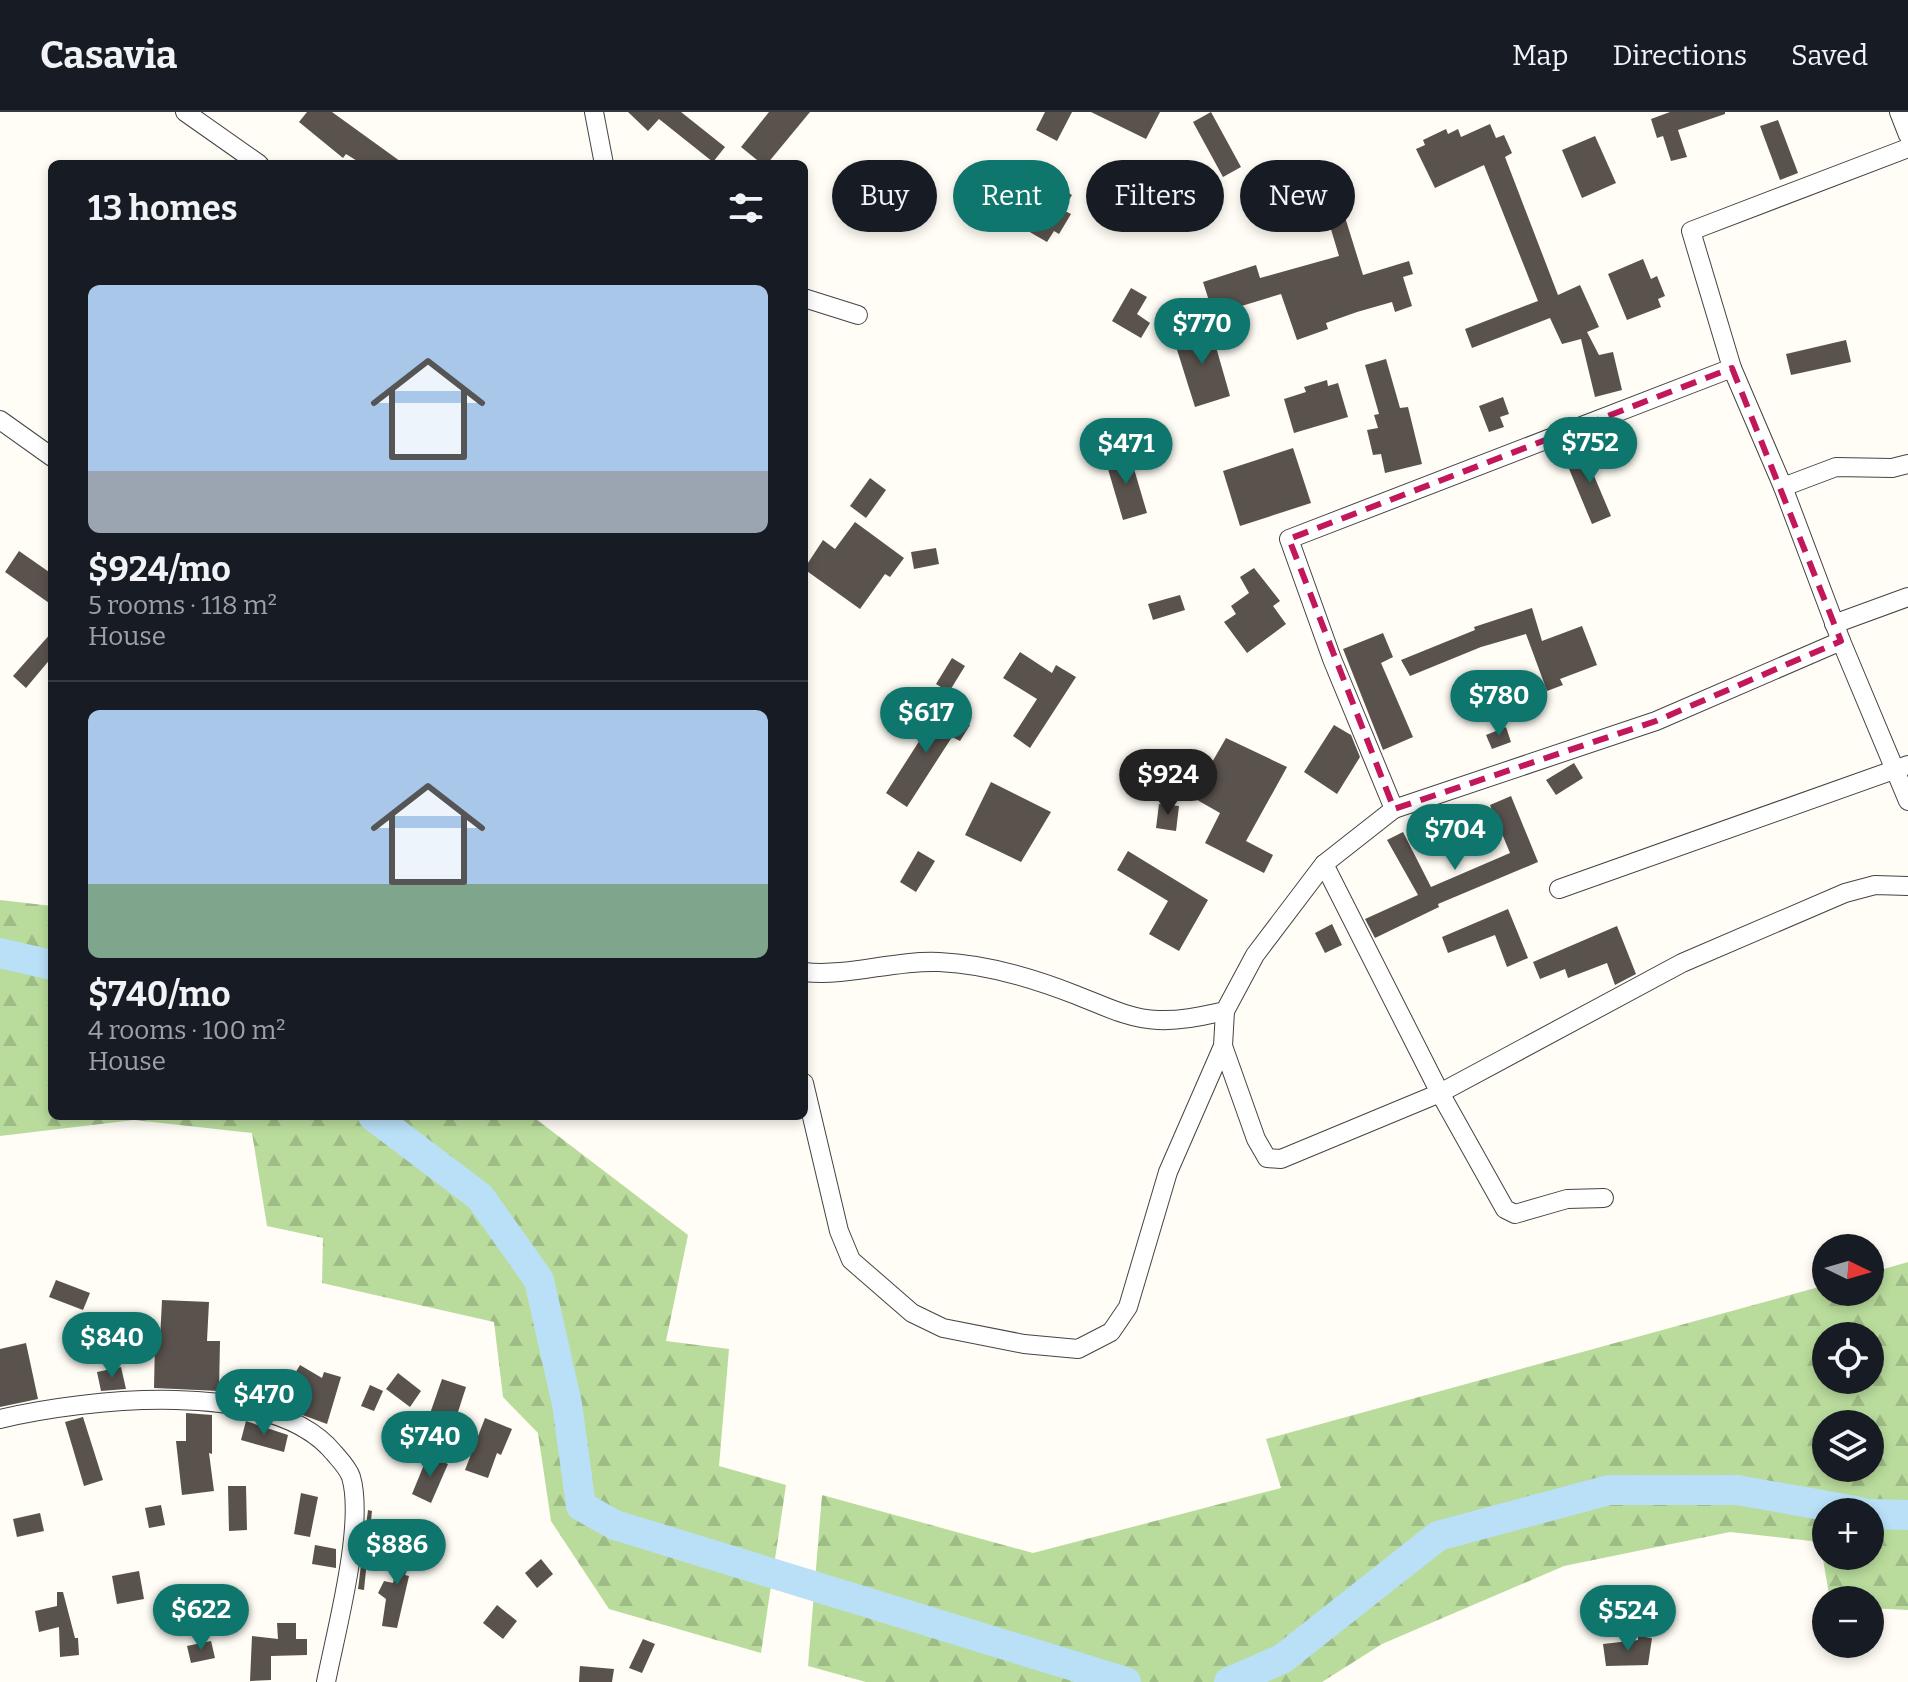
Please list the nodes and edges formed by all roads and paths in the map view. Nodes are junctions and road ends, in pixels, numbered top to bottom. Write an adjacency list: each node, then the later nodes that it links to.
1 (185, 112): 6 (street)
2 (594, 112): 7 (street)
3 (1899, 112): 4 (street)
4 (1908, 135)
5 (1908, 148): 10 (street)
6 (253, 160)
7 (603, 160)
8 (808, 299): 9 (street)
9 (858, 315)
10 (1732, 368): 14 (street); 20 (street)
11 (0, 420): 12 (street)
12 (48, 454)
13 (1908, 464): 14 (street)
14 (1783, 487): 16 (street)
15 (1908, 597): 16 (street)
16 (1834, 624): 17 (street)
17 (1841, 641): 18 (street); 20 (street)
18 (1902, 767): 19 (street); 23 (street)
19 (1908, 801)
20 (1394, 809): 21 (street)
21 (1324, 864): 25 (street); 27 (street)
22 (1908, 886): 27 (street)
23 (1559, 889)
24 (808, 973): 25 (street)
25 (1225, 1011): 26 (street)
26 (1223, 1046): 27 (street); 28 (street)
27 (1440, 1093): 29 (street)
28 (808, 1100)
29 (1604, 1198)
30 (0, 1419): 31 (street)
31 (326, 1682)

